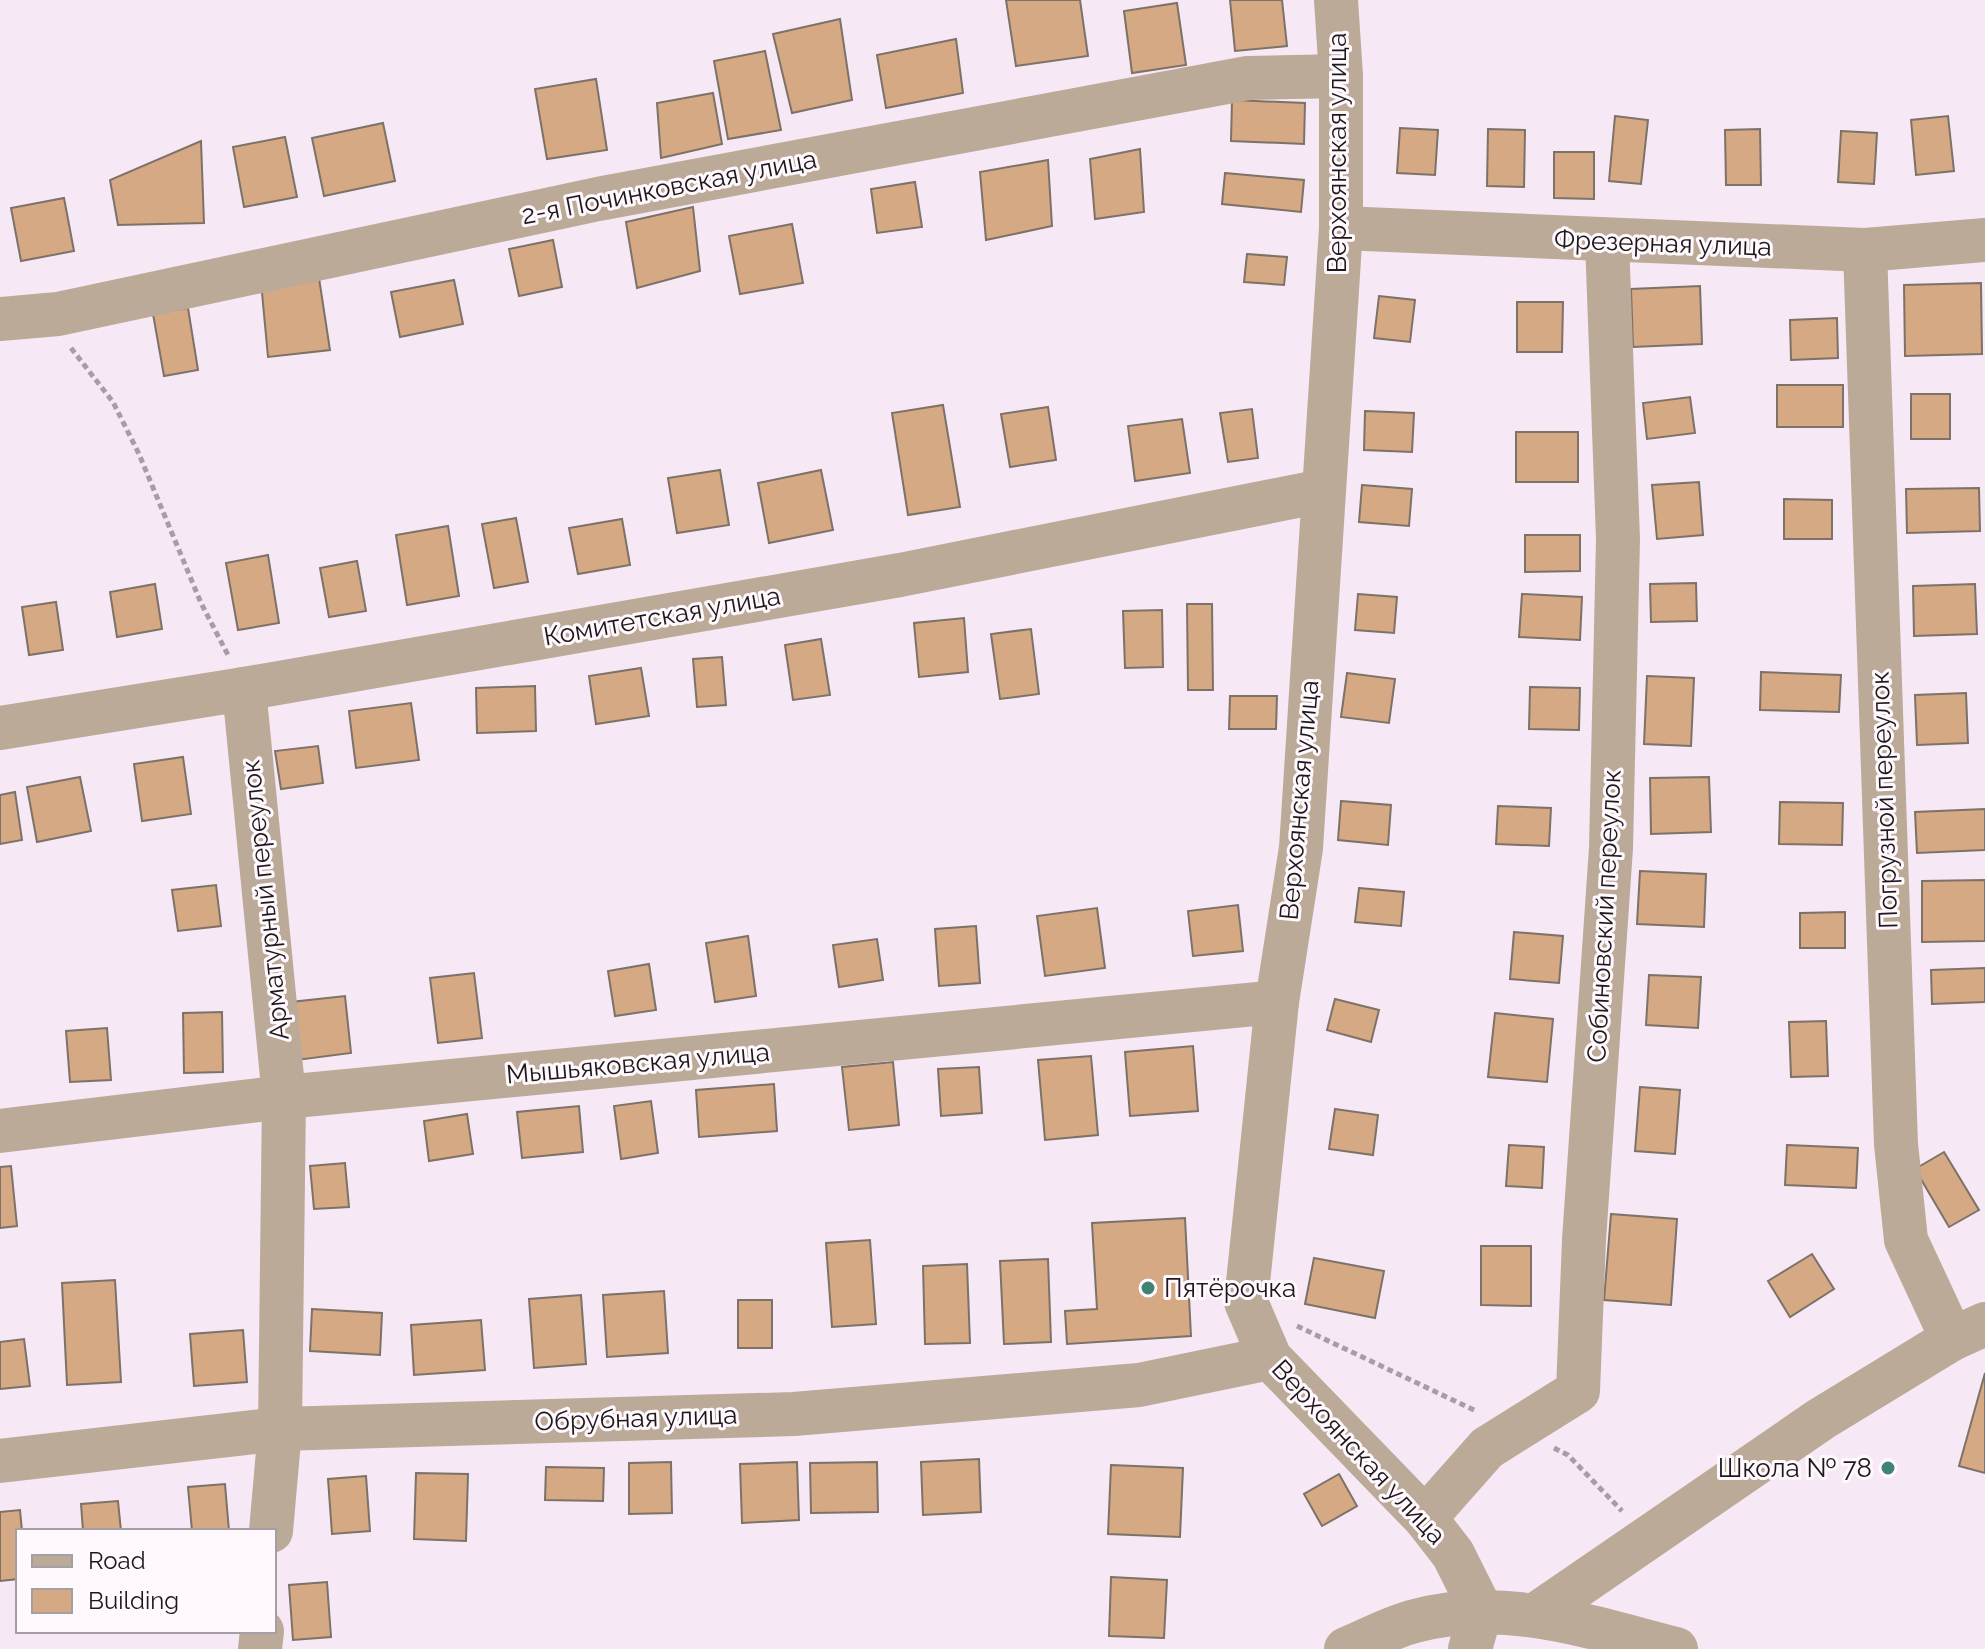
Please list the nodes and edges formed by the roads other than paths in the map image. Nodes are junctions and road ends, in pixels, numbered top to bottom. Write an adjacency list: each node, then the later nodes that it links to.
1 (1336, 0): 2 (street, Верхоянская улица)
2 (1341, 76): 3 (street, Верхоянская улица); 7 (street, 2-я Починковская улица)
3 (1341, 228): 5 (street, Фрезерная улица); 8 (street, Верхоянская улица)
4 (1985, 240): 6 (street, Фрезерная улица)
5 (1607, 241): 6 (street, Фрезерная улица); 18 (street, Собиновский переулок)
6 (1865, 250): 14 (street, Погрузной переулок)
7 (0, 319)
8 (1322, 491): 9 (street, Комитетская улица); 11 (street, Верхоянская улица)
9 (244, 689): 10 (street, Комитетская улица); 12 (street, Арматурный переулок)
10 (0, 728)
11 (1277, 1002): 12 (street, Мышьяковская улица); 15 (street, Верхоянская улица)
12 (284, 1097): 13 (street, Мышьяковская улица); 16 (street, Арматурный переулок)
13 (0, 1131)
14 (1968, 1331): 20 (street)
15 (1270, 1358): 16 (street, Обрубная улица); 18 (street, Верхоянская улица)
16 (280, 1429): 17 (street, Обрубная улица); 19 (street, Арматурный переулок)
17 (0, 1461)
18 (1425, 1518): 21 (street, Верхоянская улица)
19 (271, 1529)
20 (1537, 1614): 21 (street); 23 (street)
21 (1476, 1630): 22 (street)
22 (1346, 1649)
23 (1676, 1649)

